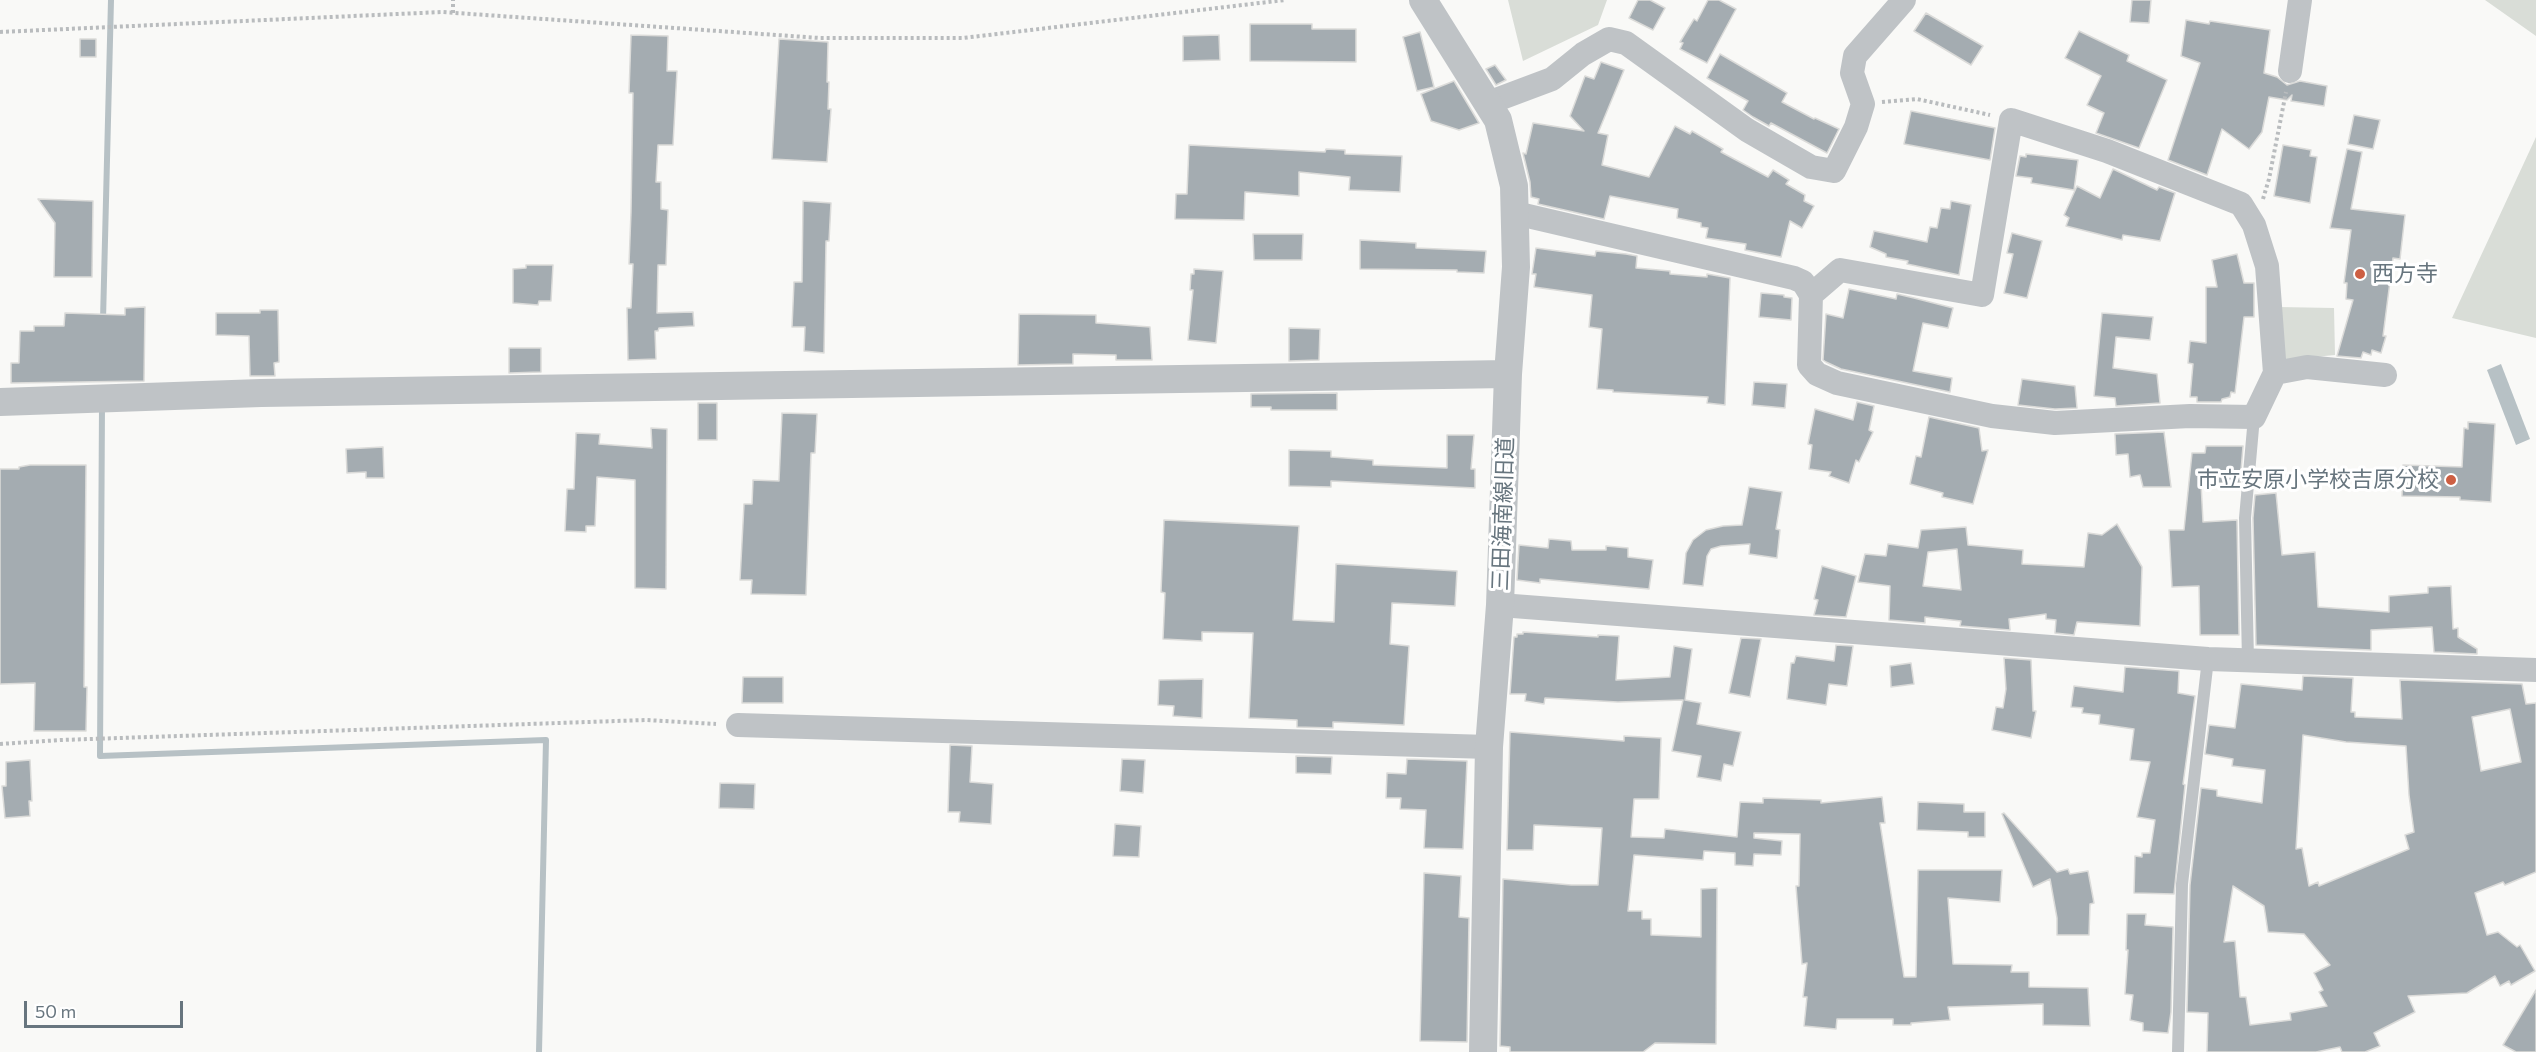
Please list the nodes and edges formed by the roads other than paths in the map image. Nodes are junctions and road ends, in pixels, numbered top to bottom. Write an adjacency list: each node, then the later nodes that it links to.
1 (1423, 0): 5 (street, 三田海南線旧道)
2 (1904, 0): 5 (street)
3 (2300, 0): 4 (street)
4 (2290, 71)
5 (1488, 103): 6 (street, 三田海南線旧道)
6 (1515, 213): 7 (street); 9 (street, 三田海南線旧道)
7 (1811, 295): 8 (street); 12 (street)
8 (2275, 373): 10 (street); 12 (street)
9 (1508, 374): 11 (street); 13 (street, 三田海南線旧道)
10 (2385, 375)
11 (0, 402)
12 (2254, 417): 15 (lane)
13 (1500, 605): 14 (street); 18 (street, 三田海南線旧道)
14 (2208, 659): 15 (street); 20 (lane)
15 (2248, 661): 16 (street)
16 (2536, 670)
17 (738, 725): 18 (street)
18 (1489, 747): 19 (street, 三田海南線旧道)
19 (1482, 1052)
20 (2178, 1052)

